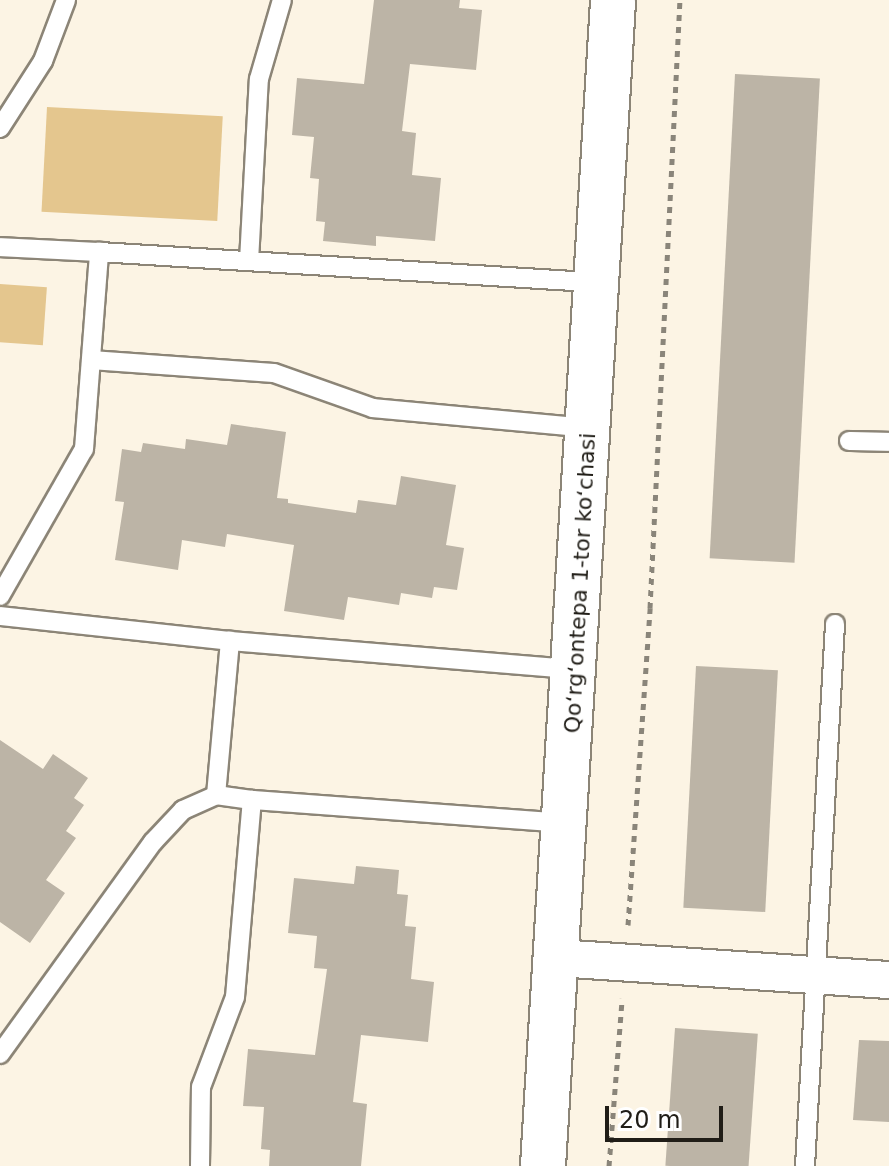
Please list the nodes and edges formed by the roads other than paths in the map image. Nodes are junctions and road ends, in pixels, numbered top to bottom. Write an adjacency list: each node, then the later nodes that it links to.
1 (66, 0): 4 (lane)
2 (282, 0): 7 (lane)
3 (613, 0): 8 (street, Qoʻrgʻontepa 1-tor koʻchasi)
4 (0, 128)
5 (0, 247): 6 (lane)
6 (99, 252): 7 (lane); 9 (lane)
7 (249, 261): 8 (lane)
8 (597, 282): 10 (street, Qoʻrgʻontepa 1-tor koʻchasi)
9 (91, 360): 10 (lane); 13 (lane)
10 (589, 428): 17 (street, Qoʻrgʻontepa 1-tor koʻchasi)
11 (849, 441): 12 (lane)
12 (889, 442)
13 (0, 596)
14 (0, 616): 16 (lane)
15 (835, 624): 22 (lane)
16 (230, 641): 17 (lane); 18 (lane)
17 (575, 669): 20 (street, Qoʻrgʻontepa 1-tor koʻchasi)
18 (216, 795): 19 (lane); 24 (lane)
19 (252, 800): 20 (lane); 25 (lane)
20 (566, 823): 21 (street, Qoʻrgʻontepa 1-tor koʻchasi)
21 (557, 958): 22 (street); 26 (street, Qoʻrgʻontepa 1-tor koʻchasi)
22 (814, 976): 23 (street); 27 (lane)
23 (889, 980)
24 (0, 1054)
25 (200, 1166)
26 (543, 1166)
27 (805, 1166)

